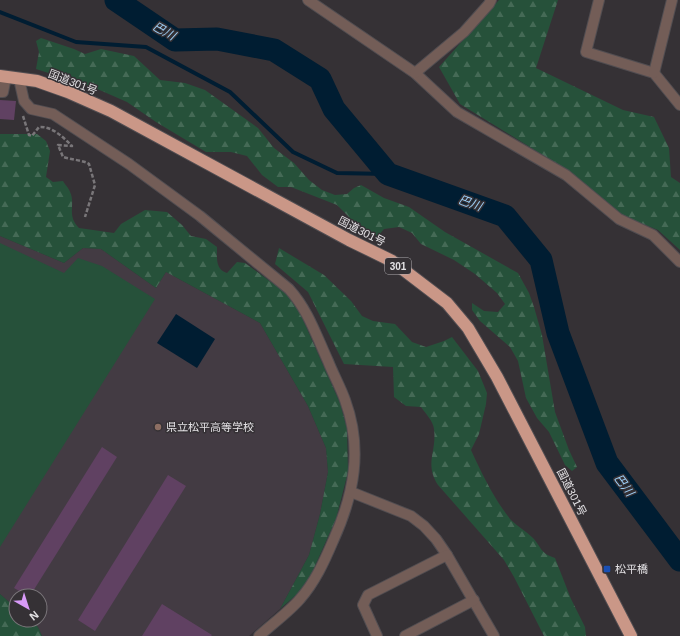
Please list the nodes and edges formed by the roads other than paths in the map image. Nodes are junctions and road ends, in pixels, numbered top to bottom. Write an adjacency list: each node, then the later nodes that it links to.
1 (308, 0): 5 (street)
2 (491, 0): 5 (street)
3 (598, 0): 6 (street)
4 (672, 0): 6 (street)
5 (415, 73): 11 (street)
6 (654, 74): 10 (street)
7 (3, 77): 8 (highway, 国道301号 / 301); 9 (street)
8 (19, 79): 12 (street); 19 (highway, 国道301号 / 301)
9 (0, 92)
10 (680, 105)
11 (680, 262)
12 (351, 492): 13 (street); 15 (street)
13 (447, 555): 14 (street); 16 (street)
14 (474, 600): 17 (street); 18 (street)
15 (259, 636)
16 (377, 636)
17 (405, 636)
18 (494, 636)
19 (631, 636)

